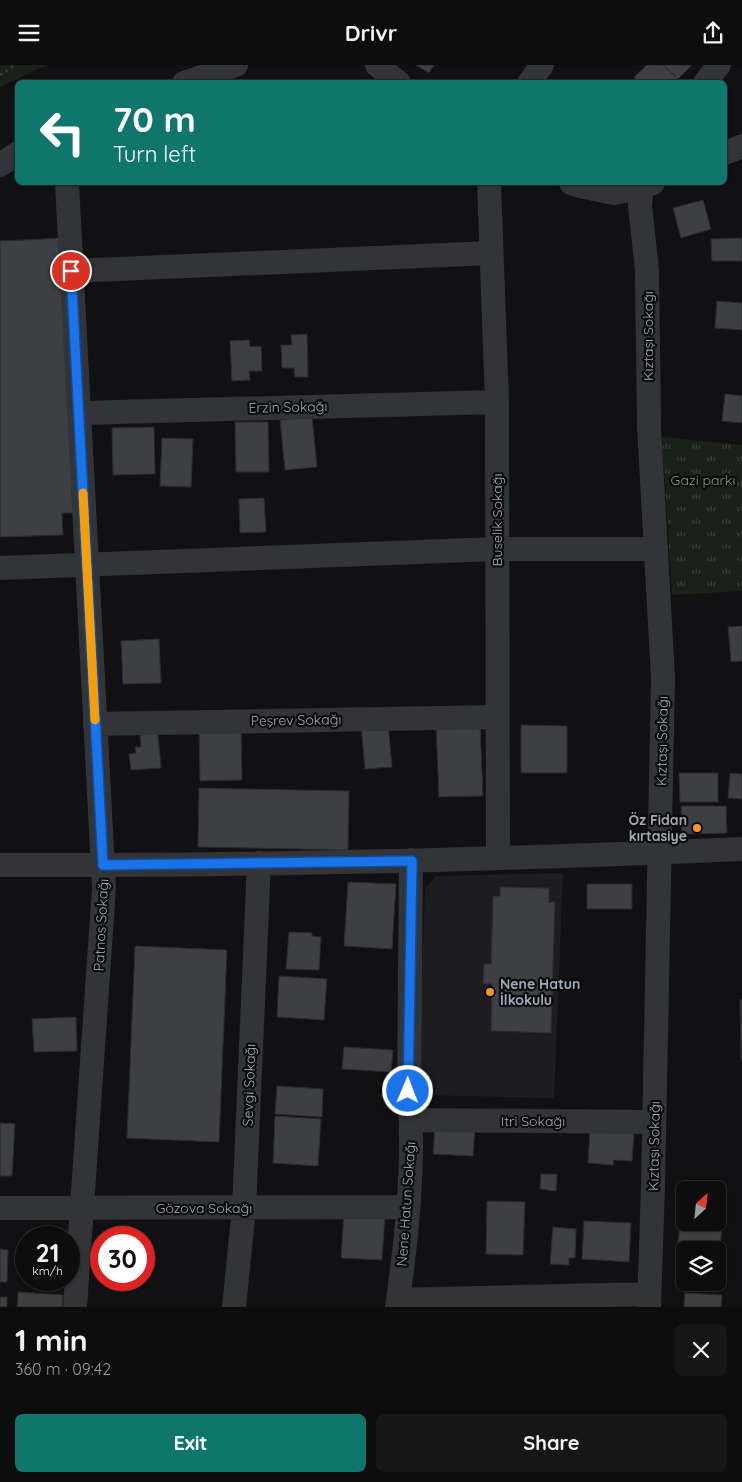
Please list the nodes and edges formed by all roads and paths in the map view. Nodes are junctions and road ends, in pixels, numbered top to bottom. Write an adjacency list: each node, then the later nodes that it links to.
1 (15, 65): 6 (path)
2 (236, 65): 7 (street)
3 (377, 65): 8 (street)
4 (542, 65): 9 (street)
5 (719, 65): 10 (street)
6 (0, 75)
7 (193, 80)
8 (395, 80)
9 (531, 80)
10 (708, 80)
11 (742, 146): 12 (street)
12 (727, 152)
13 (15, 155): 14 (street)
14 (0, 165)
15 (67, 185): 21 (street, Patnos Sokağı)
16 (489, 185): 20 (street, Buselik Sokağı)
17 (577, 185): 18 (street)
18 (642, 185)
19 (646, 185): 25 (street, Kıztaşı Sokağı)
20 (491, 253): 21 (street); 22 (street, Buselik Sokağı)
21 (71, 271): 23 (street, Patnos Sokağı)
22 (497, 402): 23 (street, Erzin Sokağı); 24 (street, Buselik Sokağı)
23 (79, 413): 26 (street, Patnos Sokağı)
24 (497, 549): 25 (street); 26 (street); 28 (street, Buselik Sokağı)
25 (656, 549): 31 (street, Kıztaşı Sokağı)
26 (86, 565): 27 (street); 29 (street, Patnos Sokağı)
27 (0, 568)
28 (497, 717): 29 (street, Peşrev Sokağı); 32 (street, Buselik Sokağı)
29 (95, 724): 36 (street, Patnos Sokağı)
30 (742, 849): 31 (street)
31 (659, 853): 32 (street); 38 (street, Kıztaşı Sokağı)
32 (498, 858): 33 (street)
33 (412, 861): 34 (street); 37 (street, Nene Hatun Sokağı)
34 (259, 863): 36 (street); 42 (street, Sevgi Sokağı)
35 (0, 865): 36 (street)
36 (103, 865): 41 (street, Patnos Sokağı)
37 (411, 1120): 38 (street, Itri Sokağı); 39 (street, Nene Hatun Sokağı)
38 (654, 1122): 43 (street, Kıztaşı Sokağı)
39 (408, 1207): 42 (street, Gözova Sokağı); 44 (street, Nene Hatun Sokağı)
40 (0, 1208): 41 (street, Gözova Sokağı)
41 (82, 1208): 42 (street, Gözova Sokağı); 45 (street, Patnos Sokağı)
42 (244, 1208): 46 (street, Sevgi Sokağı)
43 (649, 1301): 44 (street)
44 (398, 1304)
45 (75, 1307)
46 (234, 1307)

